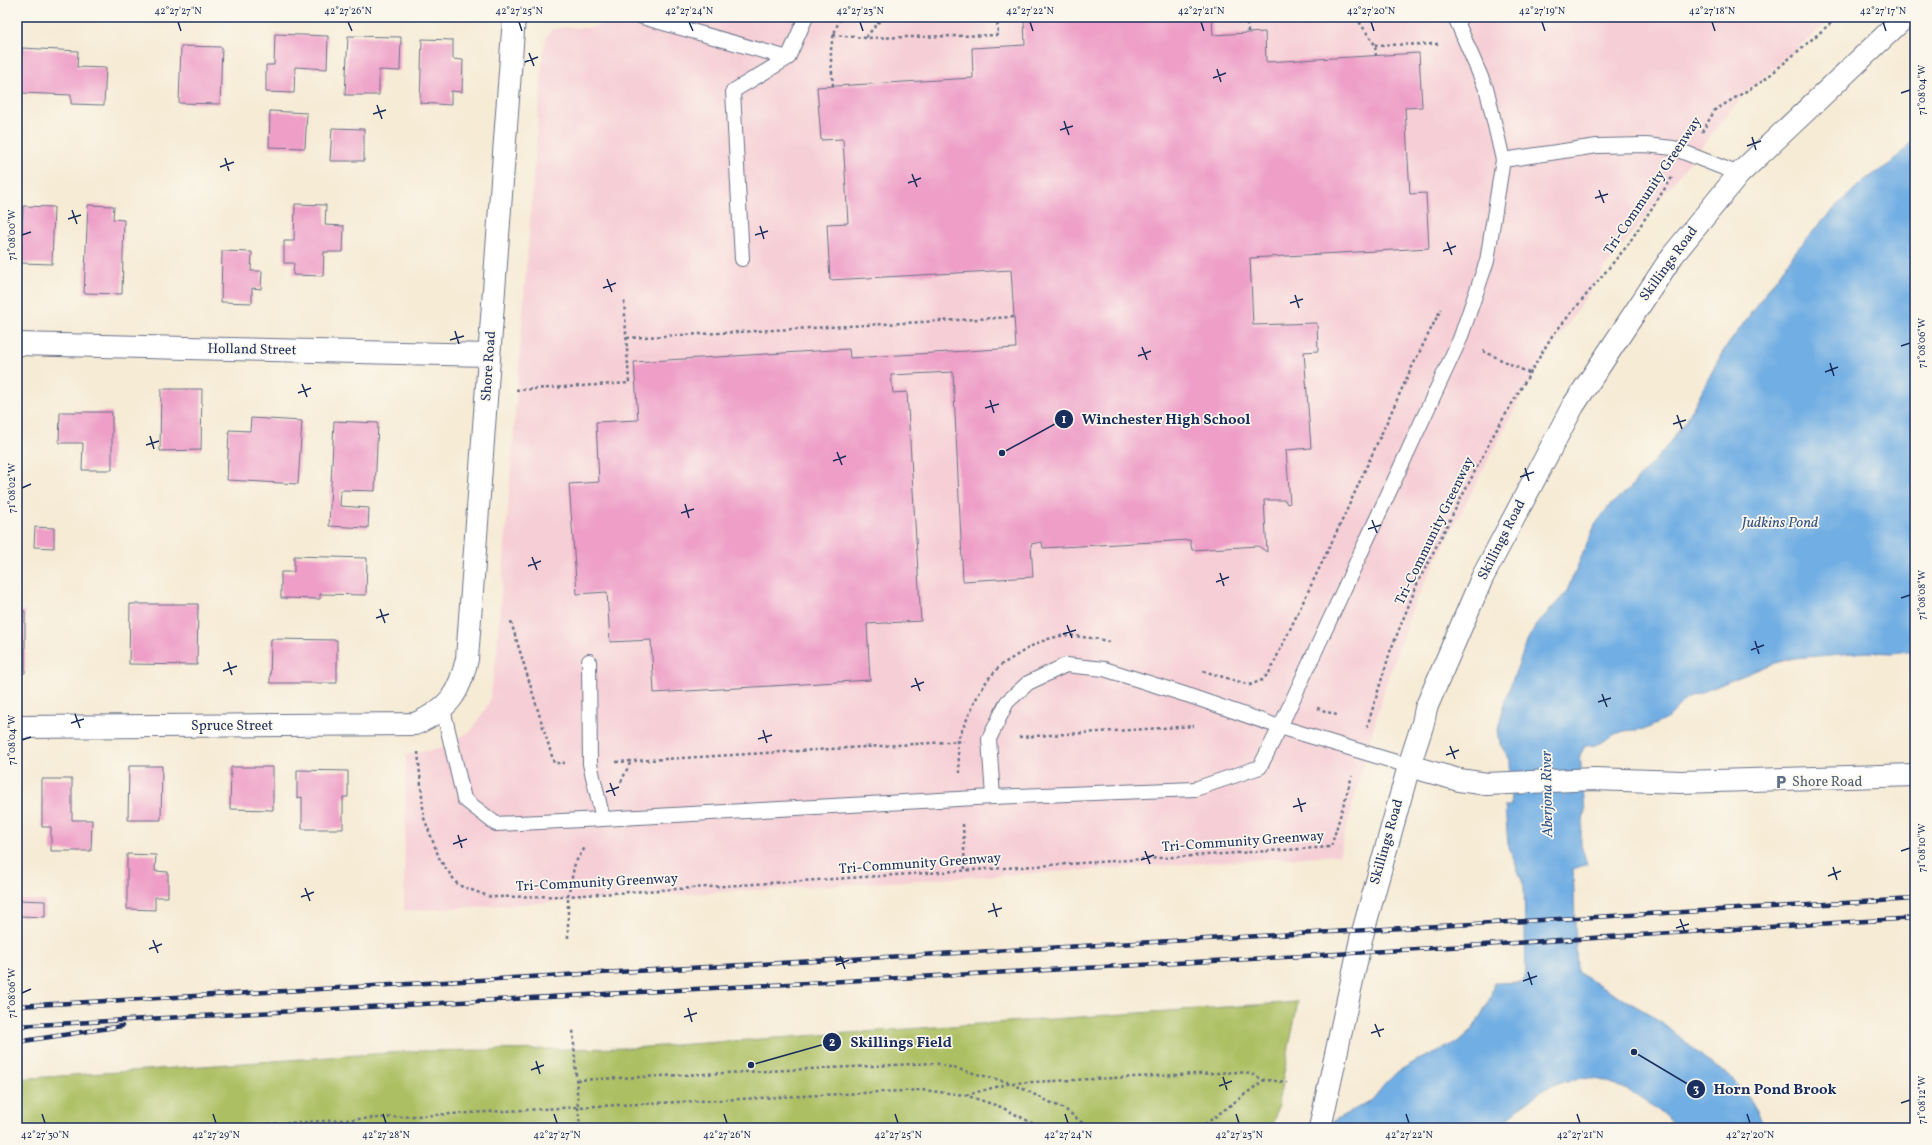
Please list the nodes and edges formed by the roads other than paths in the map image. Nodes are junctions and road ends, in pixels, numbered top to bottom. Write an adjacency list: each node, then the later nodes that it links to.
1 (514, 17): 11 (street, Shore Road)
2 (642, 17): 6 (lane)
3 (806, 17): 6 (lane)
4 (1455, 17): 7 (lane)
5 (1905, 17): 8 (street, Skillings Road)
6 (788, 58): 9 (lane)
7 (1503, 160): 8 (lane); 15 (lane)
8 (1739, 174): 16 (street, Skillings Road)
9 (742, 258)
10 (17, 344): 11 (street, Holland Street)
11 (488, 356): 13 (street, Shore Road)
12 (589, 661): 19 (lane)
13 (443, 709): 14 (street, Spruce Street); 19 (lane)
14 (17, 727)
15 (1280, 727): 16 (lane); 18 (lane); 18 (lane)
16 (1409, 766): 17 (street); 20 (street, Skillings Road)
17 (1915, 776)
18 (993, 797): 19 (lane)
19 (603, 820)
20 (1321, 1123)

